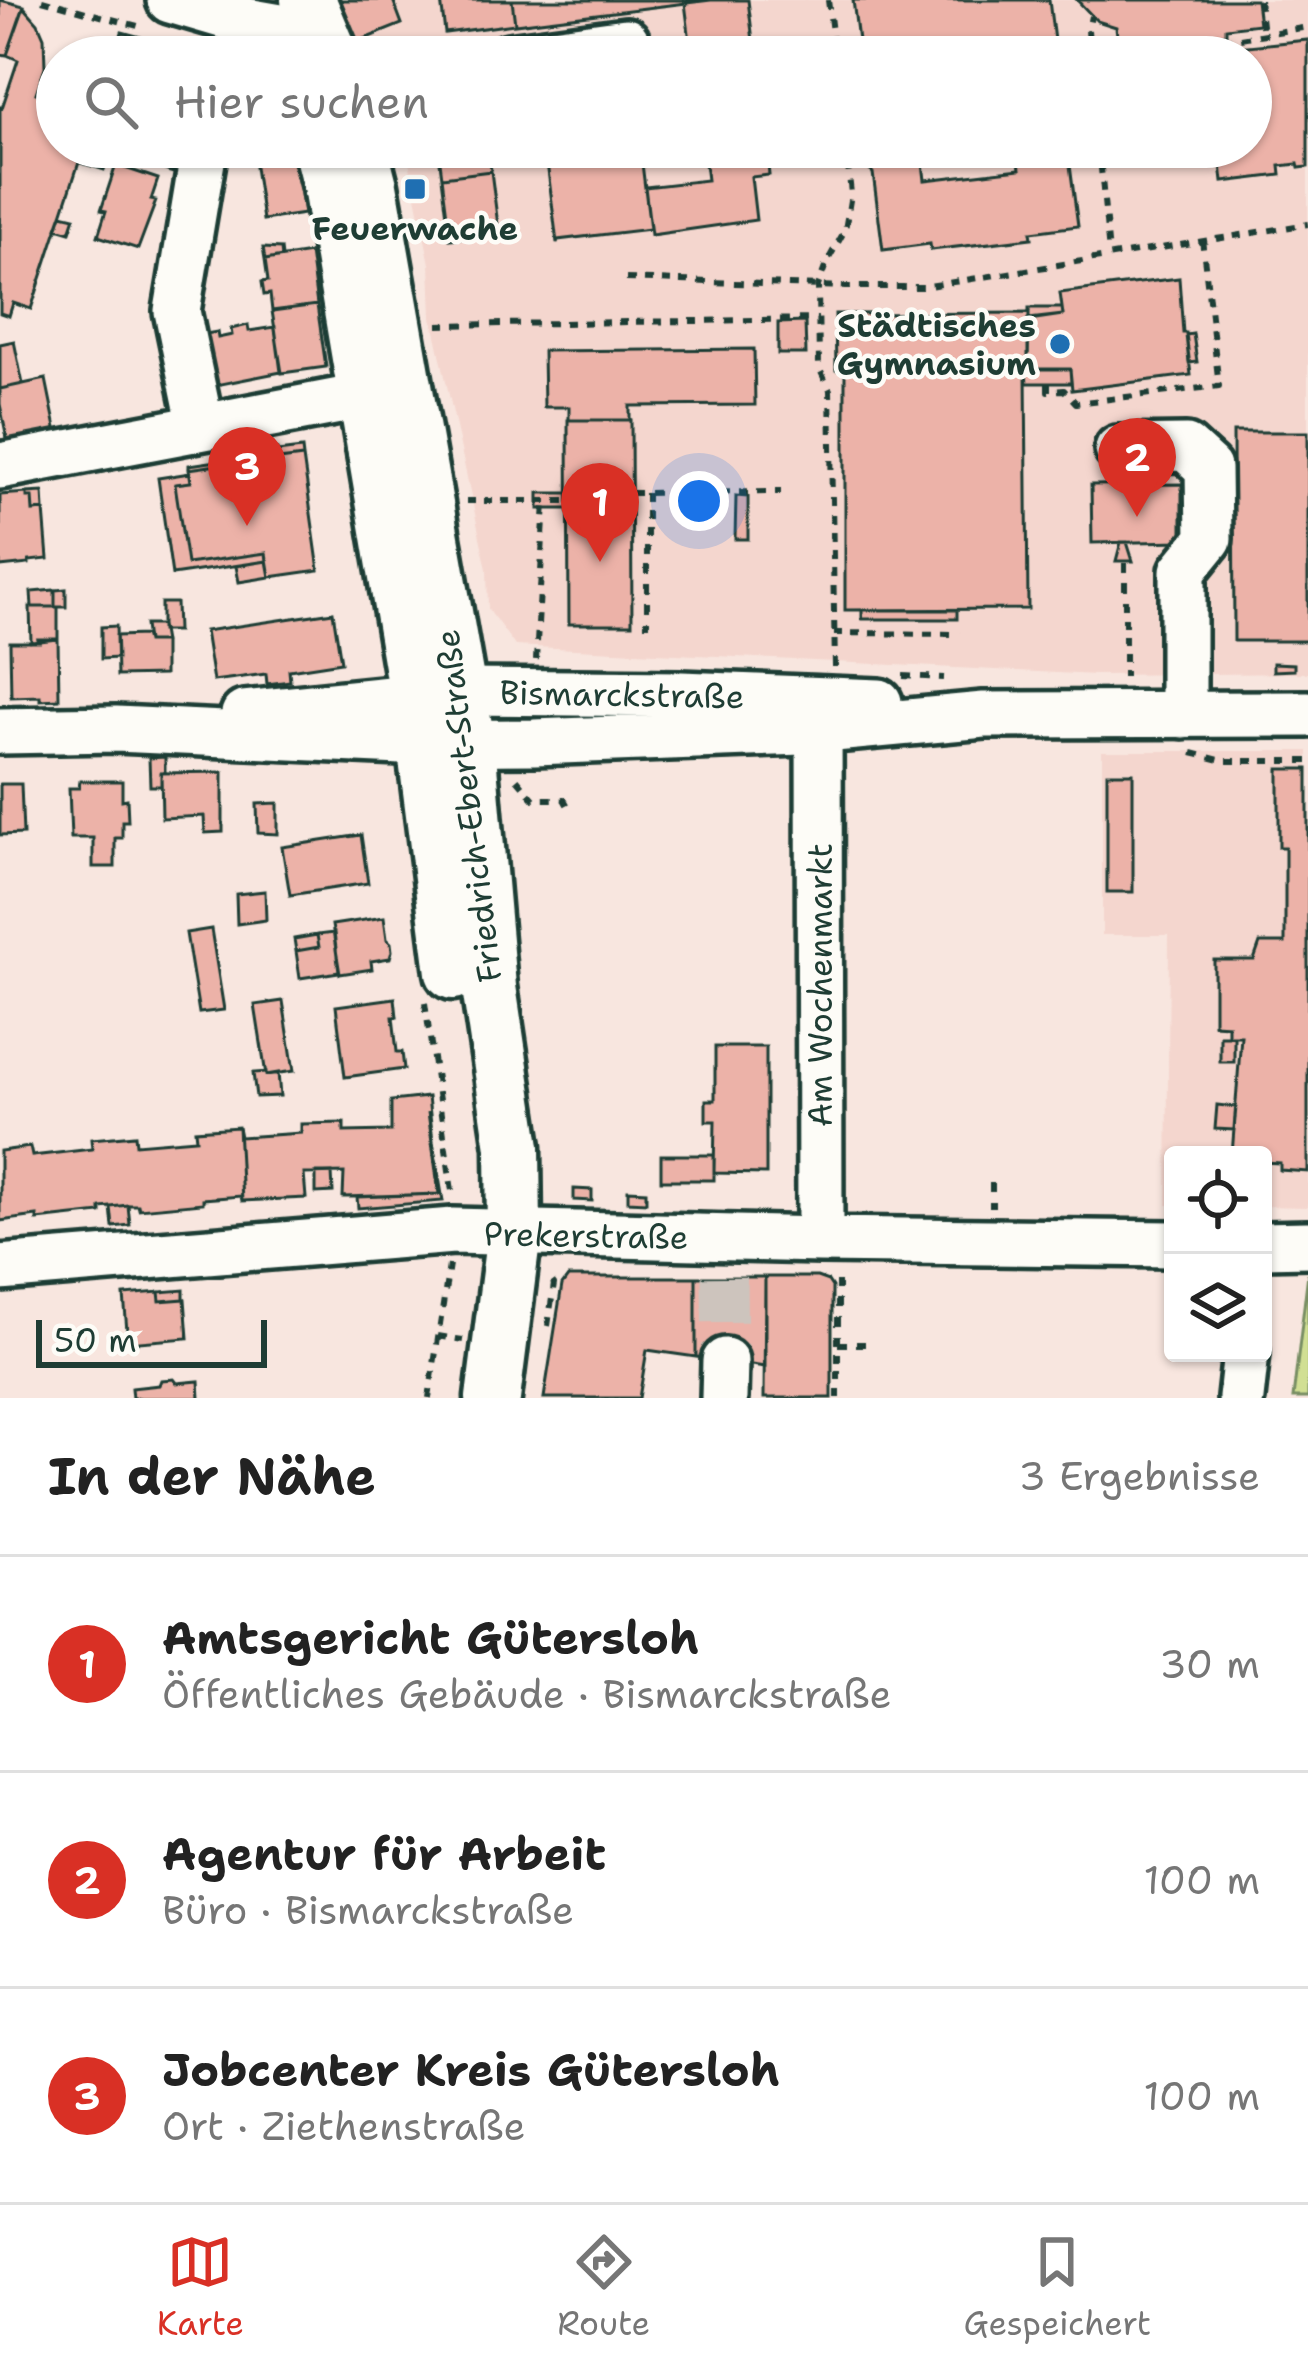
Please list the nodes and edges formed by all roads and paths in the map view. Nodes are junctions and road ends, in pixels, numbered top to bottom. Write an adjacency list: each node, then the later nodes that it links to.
1 (170, 0): 5 (street)
2 (829, 0): 8 (path)
3 (1259, 0): 7 (path)
4 (1091, 16): 9 (path)
5 (287, 21)
6 (1308, 27): 7 (path)
7 (1263, 34): 10 (path)
8 (833, 36)
9 (1088, 36)
10 (1251, 36)
11 (201, 168): 25 (street)
12 (325, 168): 24 (main road, Friedrich-Ebert-Straße)
13 (365, 168): 24 (main road, Friedrich-Ebert-Straße)
14 (848, 168): 20 (path)
15 (1101, 168): 18 (path)
16 (1308, 224): 17 (path)
17 (1202, 239): 18 (path); 23 (path)
18 (1109, 254): 20 (path)
19 (626, 279): 20 (path)
20 (818, 286): 21 (path)
21 (818, 319): 22 (path); 36 (path)
22 (425, 325)
23 (1048, 383)
24 (387, 392): 25 (street); 43 (main road, Friedrich-Ebert-Straße)
25 (201, 428): 27 (street)
26 (1118, 449): 42 (street)
27 (0, 466)
28 (781, 492): 29 (path)
29 (647, 493): 30 (path); 35 (path)
30 (631, 494)
31 (463, 501): 33 (path)
32 (569, 501): 33 (path)
33 (545, 502): 38 (path)
34 (1125, 563): 39 (path)
35 (647, 626)
36 (834, 633): 37 (path); 40 (path)
37 (960, 634)
38 (536, 660)
39 (1125, 681)
40 (825, 700): 42 (street, Bismarckstraße); 43 (street, Bismarckstraße); 47 (street, Am Wochenmarkt)
41 (1308, 714): 42 (street, Bismarckstraße)
42 (1183, 715)
43 (442, 718): 44 (street, Bismarckstraße); 48 (main road, Friedrich-Ebert-Straße)
44 (0, 731)
45 (515, 777): 46 (path)
46 (570, 810)
47 (818, 1240): 48 (street, Prekerstraße); 49 (street, Prekerstraße); 53 (path)
48 (481, 1241): 52 (street, Prekerstraße); 56 (path); 57 (main road, Friedrich-Ebert-Straße); 58 (main road, Friedrich-Ebert-Straße)
49 (1164, 1244)
50 (1308, 1244): 51 (street)
51 (1272, 1245)
52 (0, 1268)
53 (838, 1344): 54 (path); 59 (path)
54 (869, 1344)
55 (1245, 1362): 60 (street)
56 (429, 1398)
57 (460, 1398)
58 (493, 1398)
59 (838, 1398)
60 (1241, 1398)

